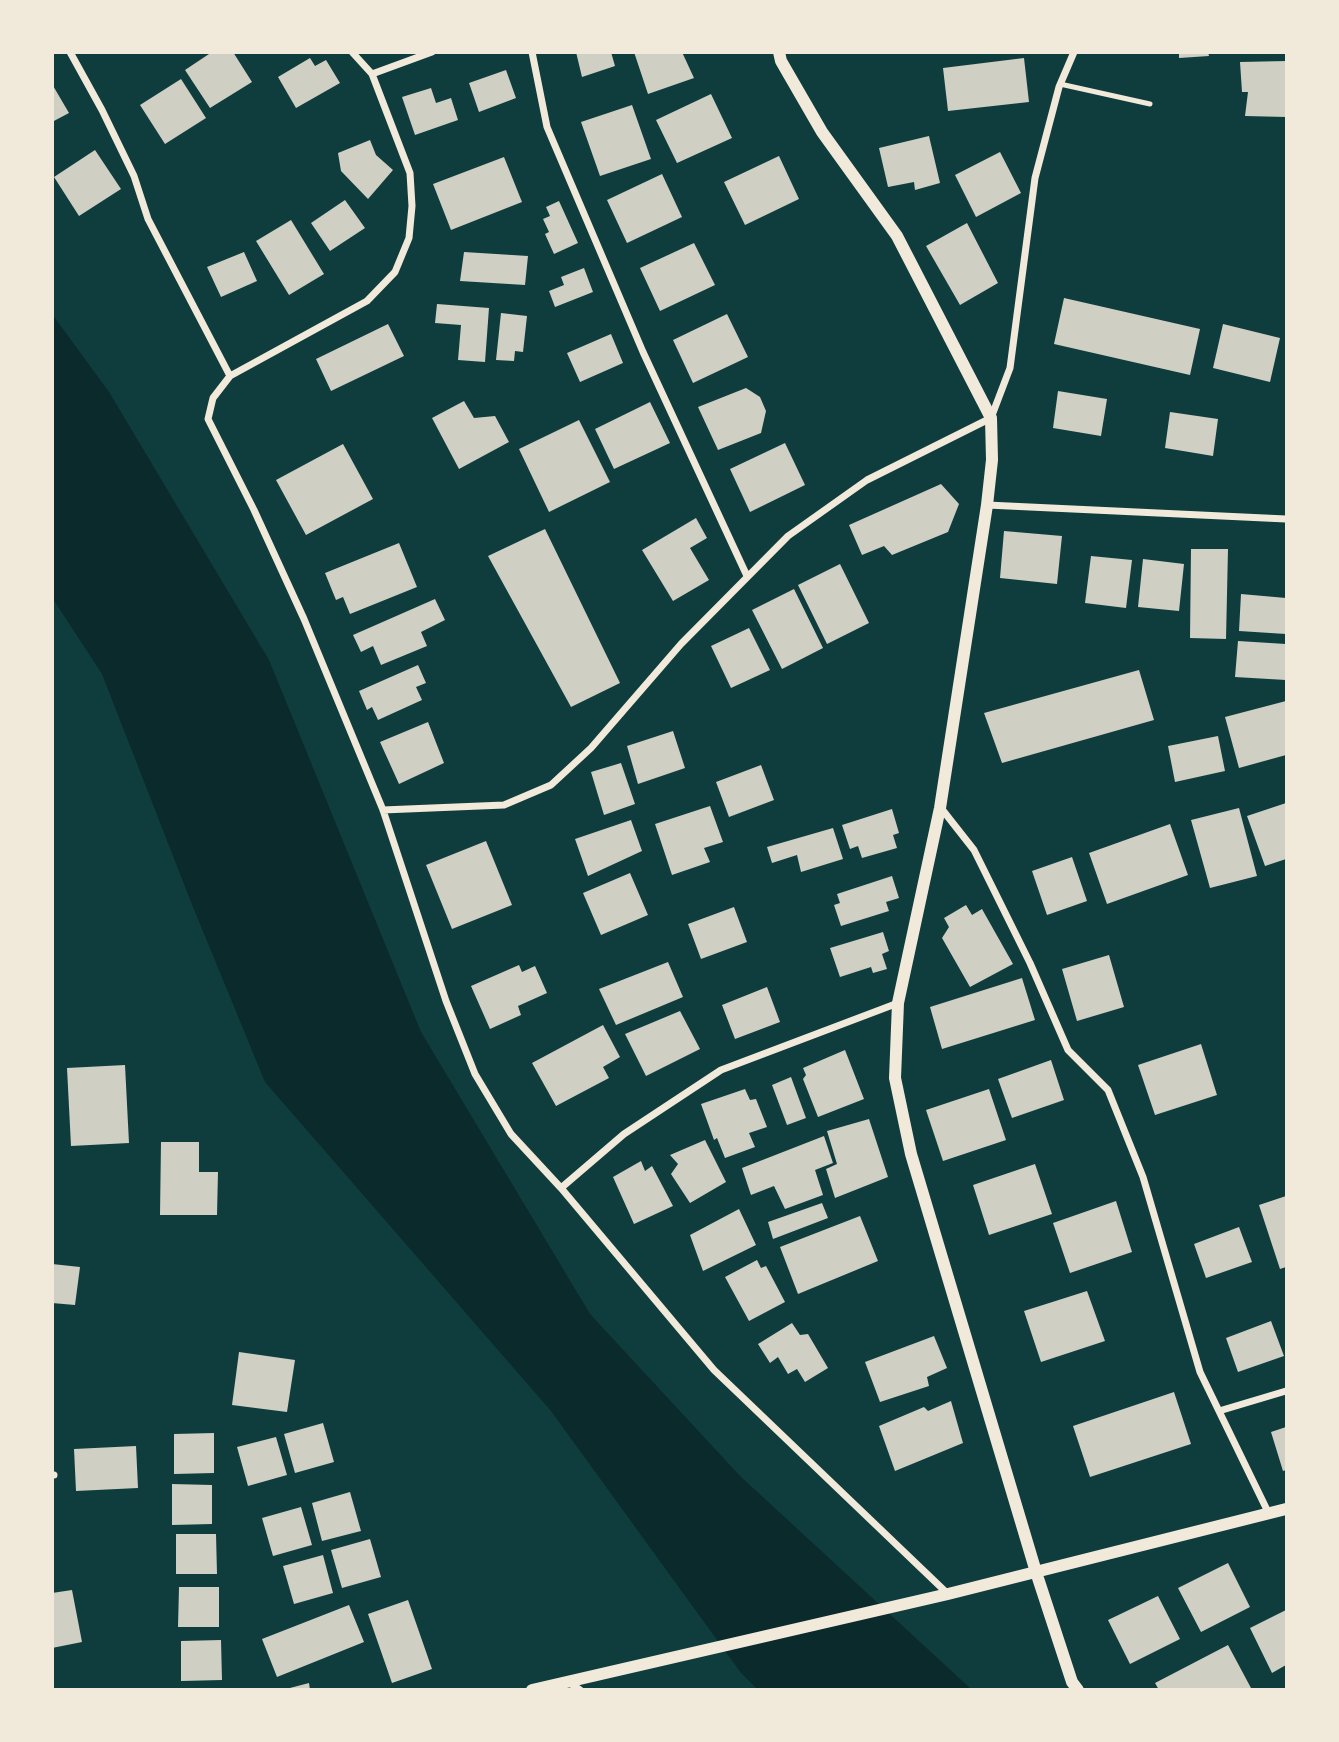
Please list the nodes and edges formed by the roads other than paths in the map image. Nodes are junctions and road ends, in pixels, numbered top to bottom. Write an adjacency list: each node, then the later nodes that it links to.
1 (70, 52): 10 (street)
2 (352, 52): 7 (street)
3 (432, 52): 7 (street)
4 (532, 52): 14 (street)
5 (779, 52): 11 (street)
6 (1073, 52): 8 (street)
7 (372, 74): 10 (street)
8 (1060, 84): 9 (lane); 11 (street)
9 (1150, 104)
10 (230, 376): 16 (street)
11 (991, 418): 12 (street); 14 (street)
12 (987, 505): 13 (street); 15 (street)
13 (1286, 519)
14 (747, 576): 16 (street)
15 (940, 808): 17 (street); 20 (street)
16 (383, 810): 18 (street)
17 (898, 1003): 18 (street); 23 (street)
18 (561, 1188): 24 (street)
19 (1286, 1391): 20 (street)
20 (1219, 1412): 22 (street)
21 (1286, 1509): 22 (street)
22 (1269, 1514): 23 (street)
23 (1036, 1572): 24 (street); 28 (street)
24 (948, 1594): 25 (street)
25 (567, 1681): 26 (street); 27 (street)
26 (532, 1689)
27 (580, 1689)
28 (1078, 1689)

